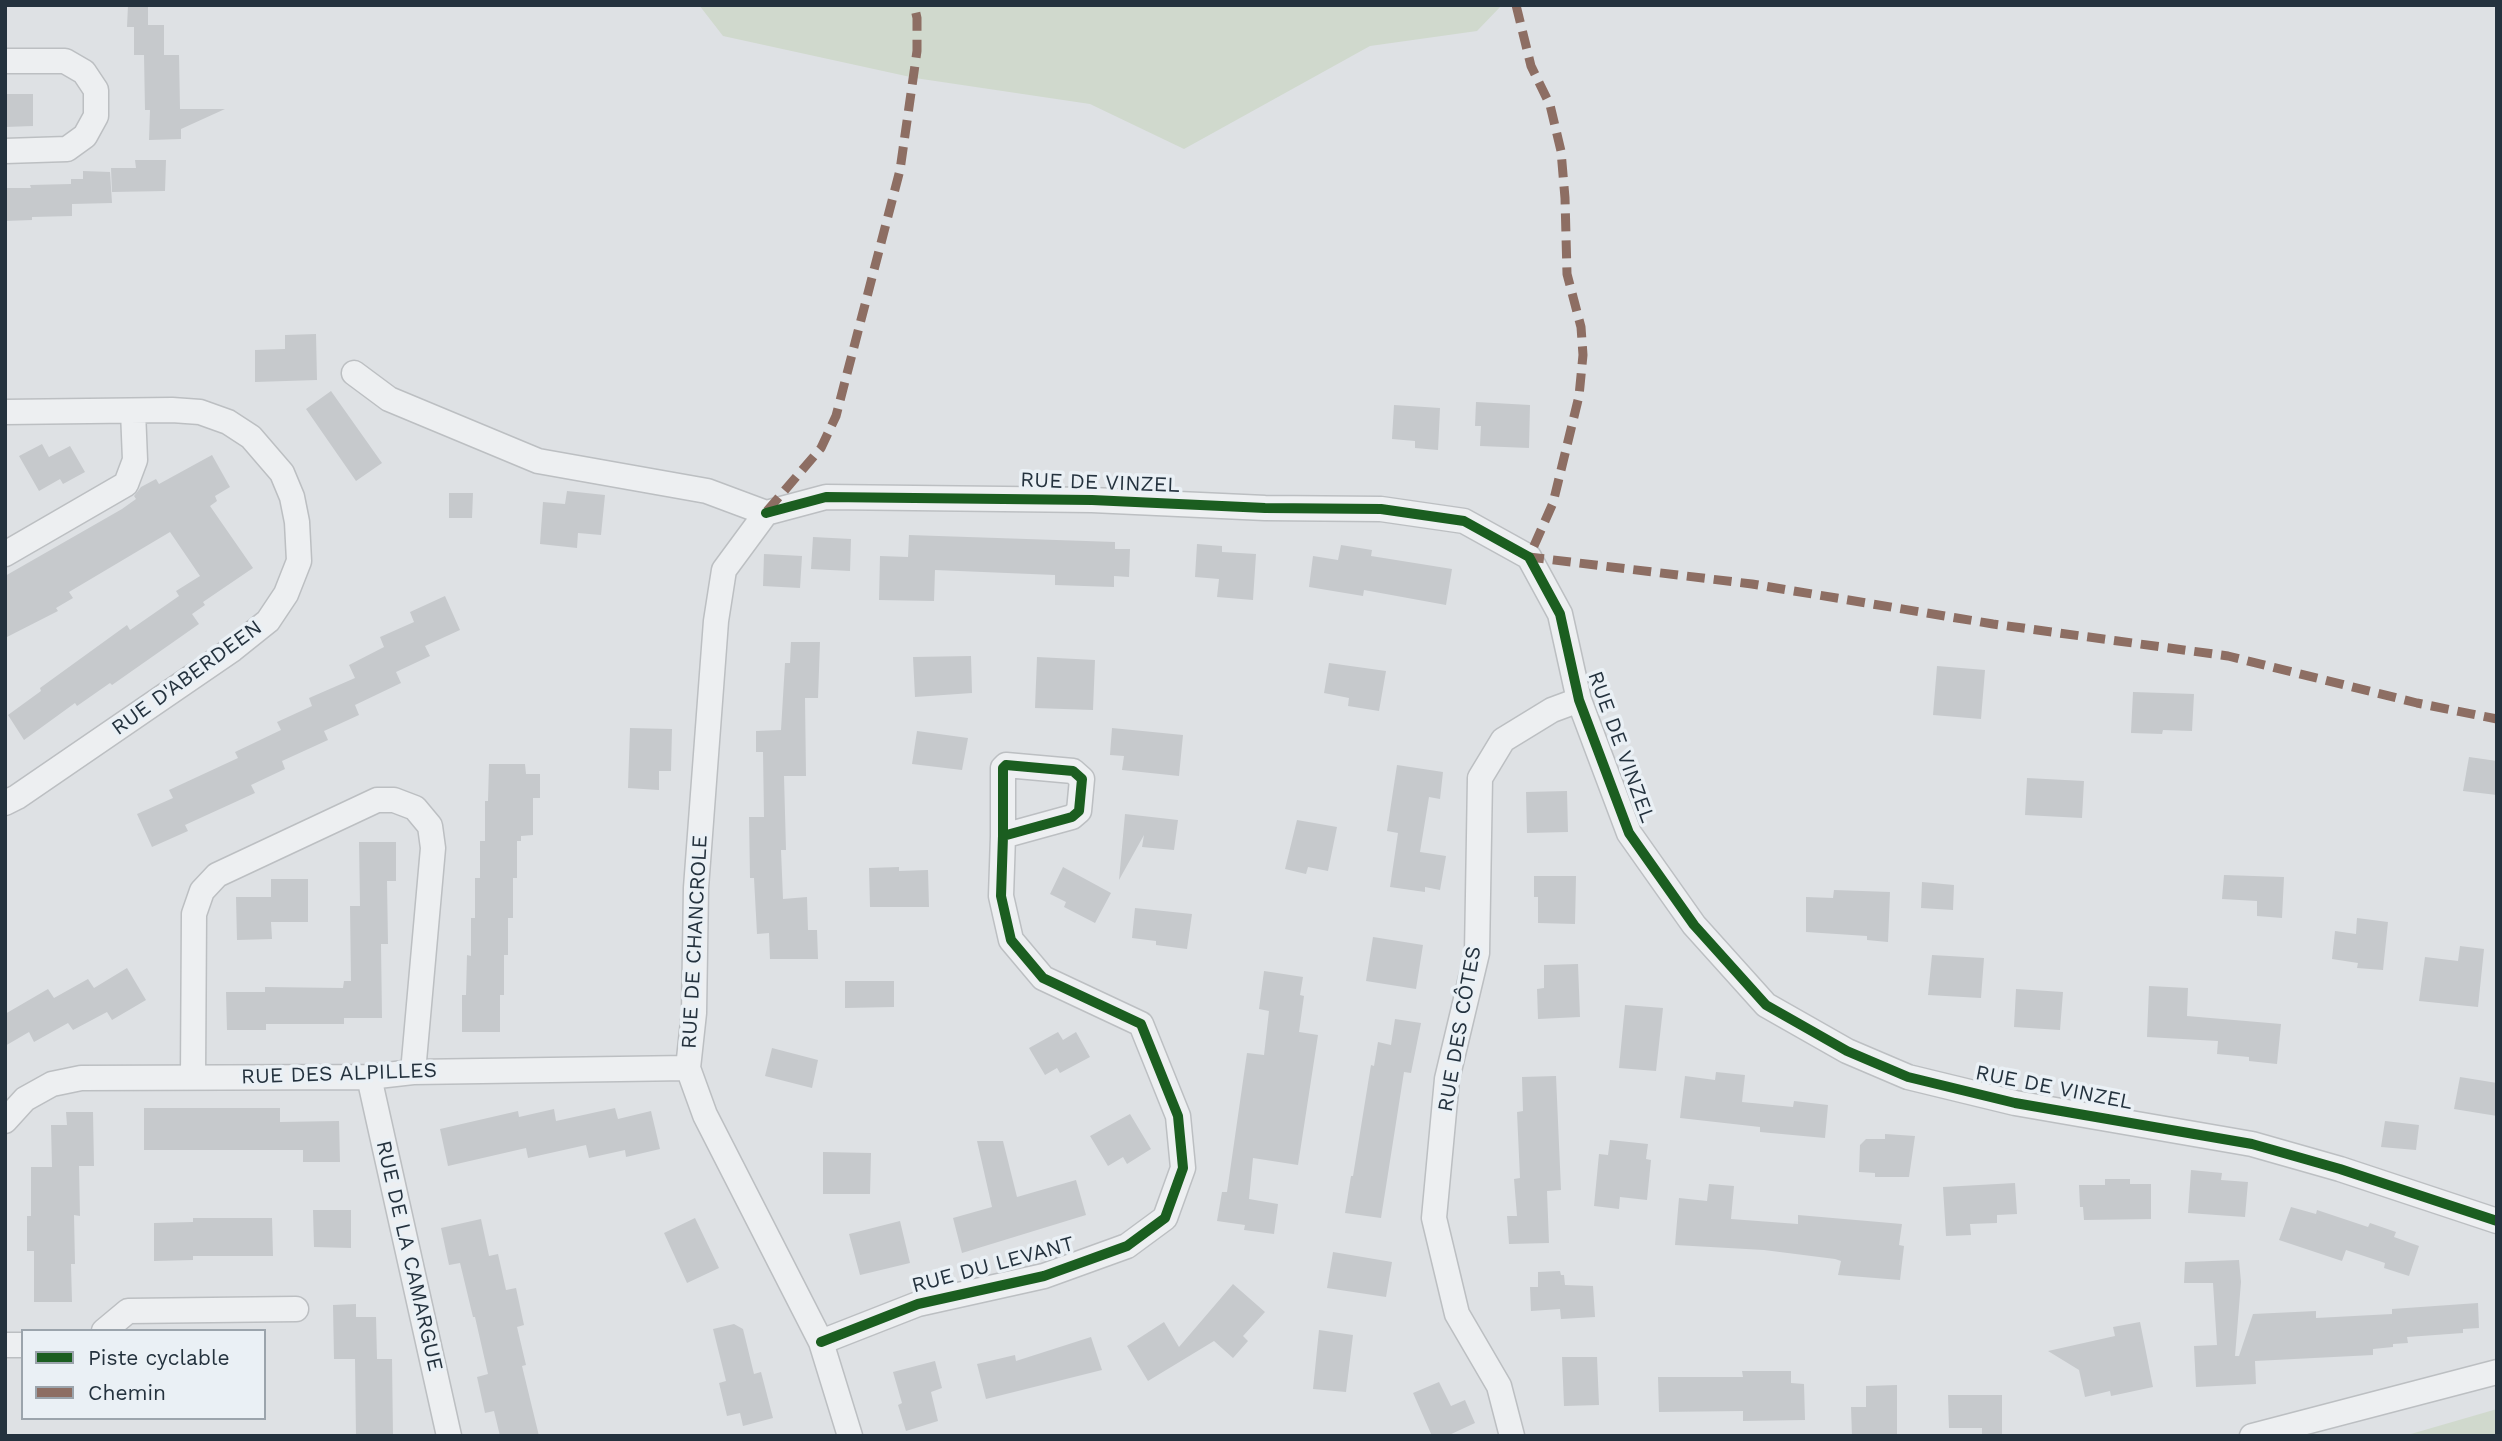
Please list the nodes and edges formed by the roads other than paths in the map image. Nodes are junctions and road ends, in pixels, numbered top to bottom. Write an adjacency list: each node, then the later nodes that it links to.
1 (5, 61): 2 (street)
2 (5, 151)
3 (354, 373): 6 (street)
4 (133, 411): 5 (street, RUE D'ABERDEEN); 7 (street); 9 (street, RUE D'ABERDEEN)
5 (5, 412)
6 (766, 513): 8 (street, RUE DE VINZEL); 11 (street, RUE DE CHANCROLE)
7 (5, 554)
8 (1579, 700): 16 (street, RUE DE VINZEL); 23 (street, RUE DES CÔTES)
9 (5, 803)
10 (1003, 836): 19 (street, RUE DU LEVANT)
11 (688, 1068): 12 (street, RUE DES ALPILLES); 19 (street, RUE DE CHANCROLE)
12 (414, 1072): 13 (street); 14 (street, RUE DES ALPILLES)
13 (193, 1077): 14 (street, RUE DES ALPILLES); 15 (street, RUE DES ALPILLES)
14 (369, 1077): 21 (street, RUE DE LA CAMARGUE)
15 (5, 1121)
16 (2497, 1221)
17 (296, 1309): 18 (street)
18 (106, 1329)
19 (821, 1342): 22 (street, RUE DE CHANCROLE)
20 (2497, 1372): 24 (street)
21 (449, 1436)
22 (850, 1436)
23 (1512, 1436)
24 (2252, 1436)

